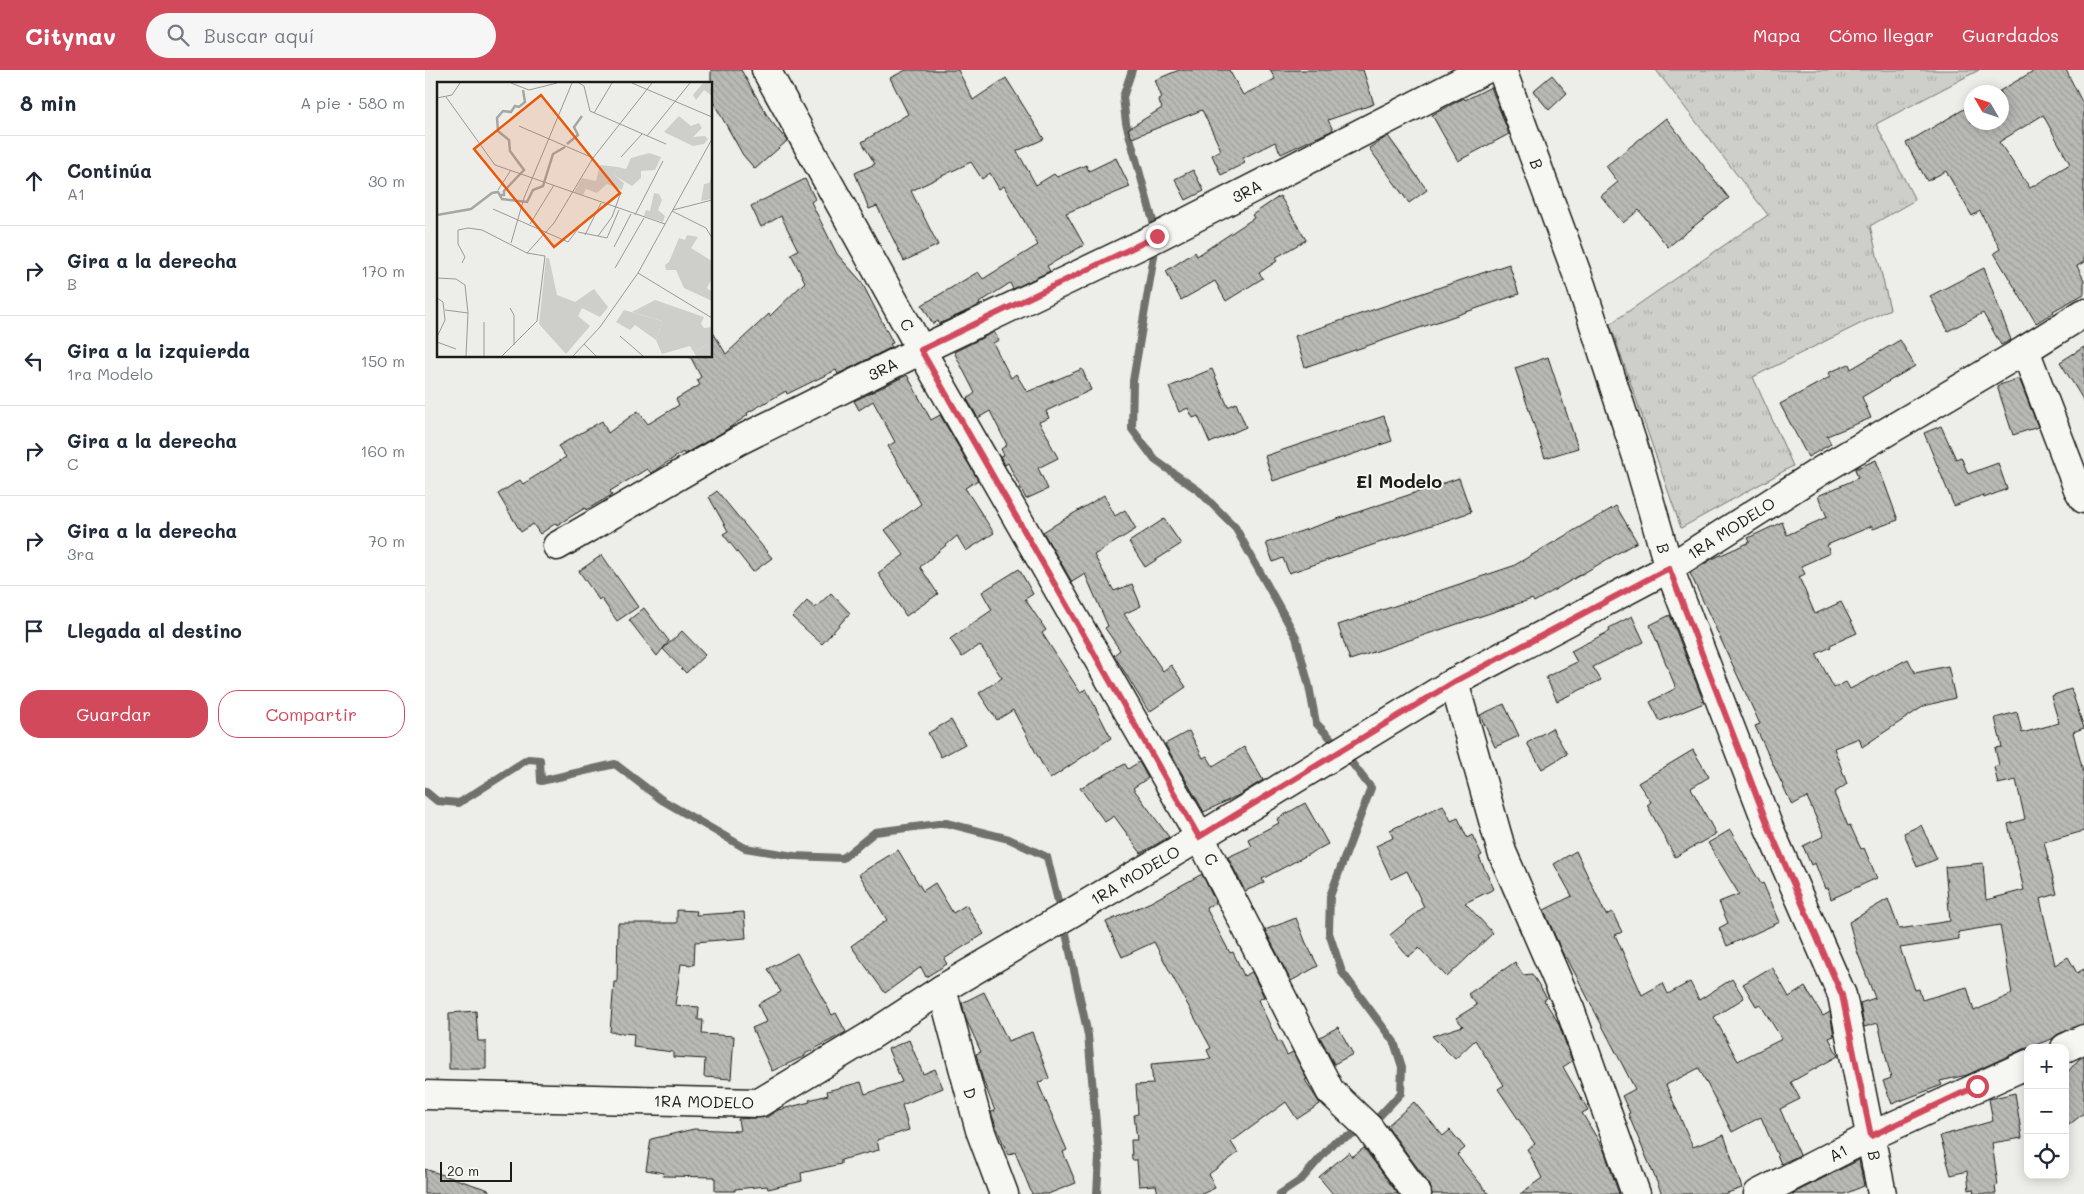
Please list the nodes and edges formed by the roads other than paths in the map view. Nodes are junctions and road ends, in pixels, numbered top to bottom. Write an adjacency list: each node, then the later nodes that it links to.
1 (767, 70): 5 (street, C)
2 (1484, 70): 5 (street, 3RA)
3 (1502, 70): 9 (street, B)
4 (2084, 312): 6 (street, 1RA MODELO)
5 (921, 350): 8 (street, 3RA); 11 (street, C)
6 (2025, 350): 7 (street); 9 (street, 1RA MODELO)
7 (2084, 499)
8 (557, 546)
9 (1669, 568): 10 (street, 1RA MODELO); 17 (street, B)
10 (1454, 682): 11 (street, 1RA MODELO); 20 (street)
11 (1199, 837): 12 (street, 1RA MODELO); 19 (street, C)
12 (942, 989): 16 (street, 1RA MODELO); 18 (street, D)
13 (2084, 1039): 14 (street)
14 (2069, 1046)
15 (2024, 1066): 17 (street, A1)
16 (425, 1095)
17 (1871, 1136): 21 (street, A1); 22 (street, B)
18 (1004, 1194)
19 (1417, 1194)
20 (1636, 1194)
21 (1759, 1194)
22 (1882, 1194)

